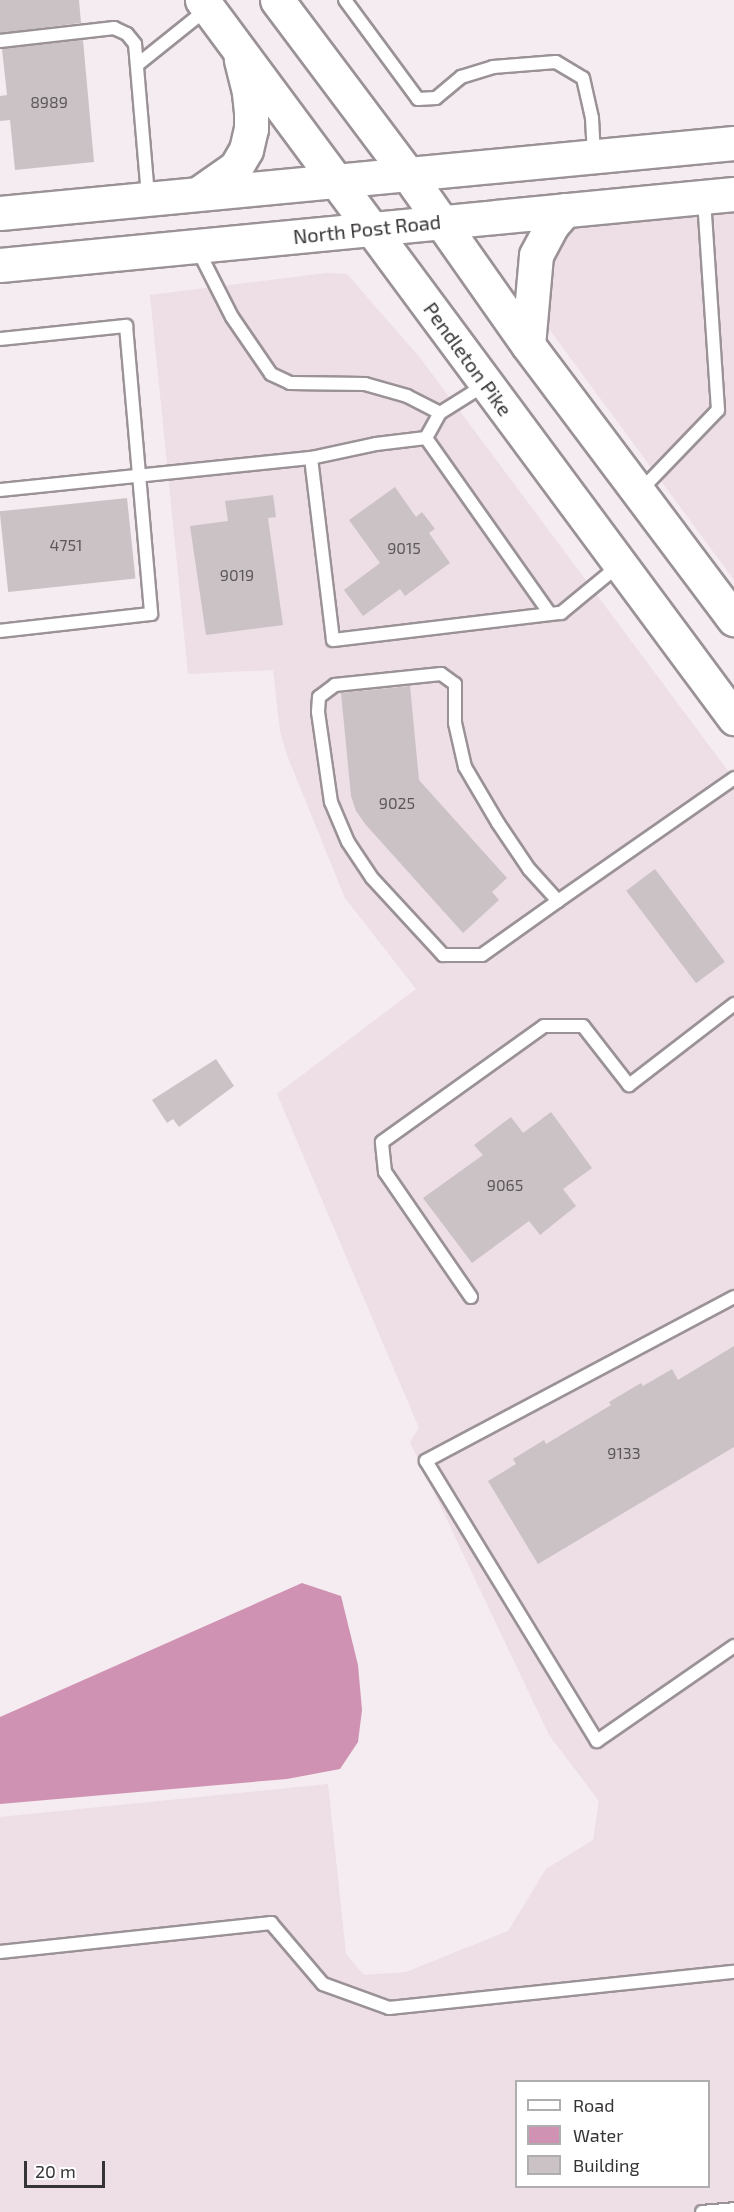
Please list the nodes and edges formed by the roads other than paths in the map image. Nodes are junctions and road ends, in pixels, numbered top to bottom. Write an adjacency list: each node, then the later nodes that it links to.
1 (277, 0): 9 (main road)
2 (345, 0): 8 (lane)
3 (205, 4): 5 (main road, Pendleton Pike); 6 (lane)
4 (0, 41): 6 (lane)
5 (239, 48): 10 (main road, Pendleton Pike); 11 (main road)
6 (136, 65): 13 (lane)
7 (734, 143): 8 (main road)
8 (594, 156): 9 (main road)
9 (407, 173): 10 (main road); 16 (main road)
10 (338, 181): 11 (main road); 17 (main road, Pendleton Pike)
11 (199, 194): 13 (main road)
12 (719, 195): 14 (main road, North Post Road); 28 (lane)
13 (148, 199): 15 (main road)
14 (565, 210): 16 (main road, North Post Road); 21 (main road)
15 (0, 213)
16 (442, 222): 17 (main road, North Post Road); 21 (main road)
17 (373, 229): 18 (main road, North Post Road); 22 (main road, Pendleton Pike)
18 (196, 246): 19 (main road, North Post Road); 23 (lane)
19 (0, 265)
20 (0, 339): 26 (lane)
21 (528, 345): 28 (main road)
22 (486, 384): 23 (lane); 29 (main road, Pendleton Pike)
23 (440, 413): 24 (lane)
24 (426, 438): 25 (lane); 30 (lane)
25 (311, 458): 26 (lane); 30 (lane)
26 (139, 476): 27 (lane); 32 (lane)
27 (0, 490)
28 (639, 492): 31 (main road)
29 (619, 564): 30 (lane); 33 (main road, Pendleton Pike)
30 (550, 614)
31 (734, 619)
32 (0, 631)
33 (734, 718)
34 (734, 778): 35 (lane)
35 (558, 901): 35 (lane)
36 (734, 1005): 37 (lane)
37 (471, 1297)
38 (734, 1297): 39 (lane)
39 (734, 1646)
40 (0, 1952): 41 (lane)
41 (734, 1972)
42 (734, 2209): 43 (lane)
43 (702, 2212)

